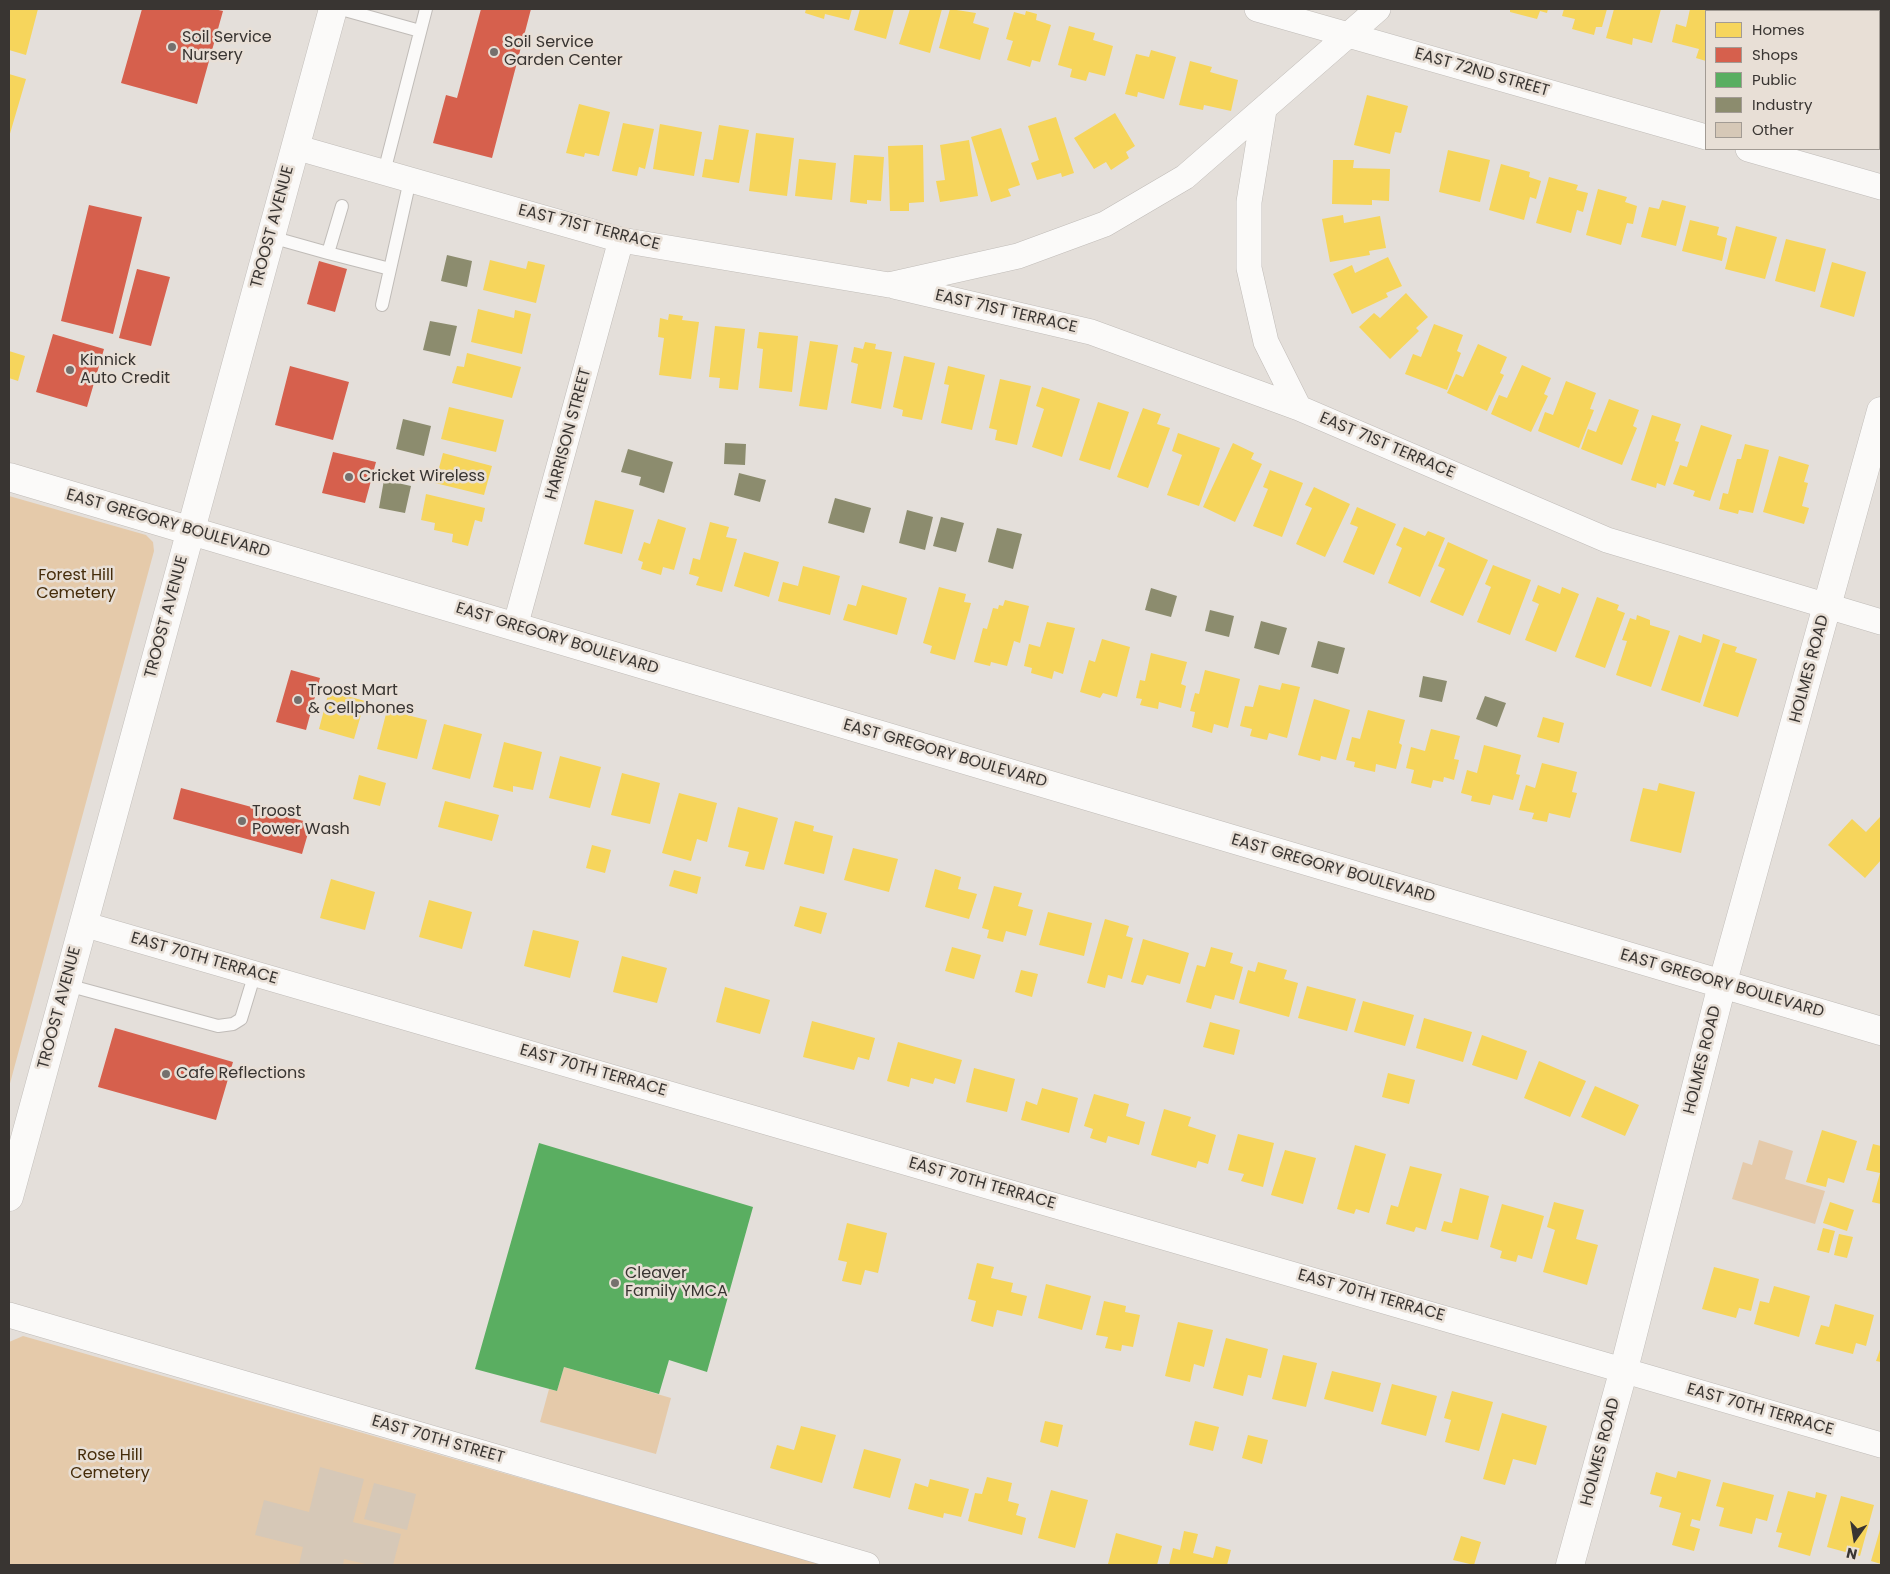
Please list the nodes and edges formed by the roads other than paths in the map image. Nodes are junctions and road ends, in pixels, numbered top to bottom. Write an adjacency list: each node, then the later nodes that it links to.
1 (333, 9): 10 (main road, TROOST AVENUE)
2 (341, 9): 6 (lane)
3 (426, 9): 6 (lane)
4 (1257, 9): 7 (street, EAST 72ND STREET)
5 (1378, 9): 7 (street, EAST 71ST TERRACE)
6 (420, 31): 12 (lane)
7 (1349, 35): 8 (street, EAST 71ST TERRACE); 9 (street, EAST 72ND STREET)
8 (1264, 110): 20 (street, EAST 71ST TERRACE); 22 (street)
9 (1705, 137)
10 (295, 147): 12 (street, EAST 71ST TERRACE); 16 (main road, TROOST AVENUE)
11 (1752, 150): 14 (street)
12 (384, 172): 13 (street, EAST 71ST TERRACE)
13 (410, 180): 17 (street, EAST 71ST TERRACE); 19 (lane)
14 (1881, 187)
15 (342, 206): 18 (lane)
16 (271, 237): 18 (lane); 25 (main road, TROOST AVENUE)
17 (621, 240): 20 (street, EAST 71ST TERRACE); 28 (street, HARRISON STREET)
18 (328, 253): 19 (lane)
19 (390, 269): 21 (lane)
20 (889, 285): 22 (street, EAST 71ST TERRACE)
21 (382, 305)
22 (1300, 408): 26 (street, EAST 71ST TERRACE)
23 (1881, 412): 26 (main road, HOLMES ROAD)
24 (9, 477): 25 (main road, EAST GREGORY BOULEVARD)
25 (190, 530): 28 (main road, EAST GREGORY BOULEVARD); 29 (main road, TROOST AVENUE)
26 (1827, 607): 27 (street, EAST 71ST TERRACE); 32 (main road, HOLMES ROAD)
27 (1881, 622)
28 (515, 627): 32 (main road, EAST GREGORY BOULEVARD)
29 (83, 924): 30 (street, EAST 70TH TERRACE); 31 (main road, TROOST AVENUE)
30 (255, 974): 31 (lane); 36 (street, EAST 70TH TERRACE)
31 (67, 985): 34 (main road, TROOST AVENUE)
32 (1722, 985): 33 (main road, EAST GREGORY BOULEVARD); 36 (main road, HOLMES ROAD)
33 (1881, 1031)
34 (9, 1197)
35 (9, 1315): 38 (street, EAST 70TH STREET)
36 (1624, 1369): 37 (street, EAST 70TH TERRACE); 39 (main road, HOLMES ROAD)
37 (1881, 1445)
38 (867, 1565)
39 (1570, 1565)

